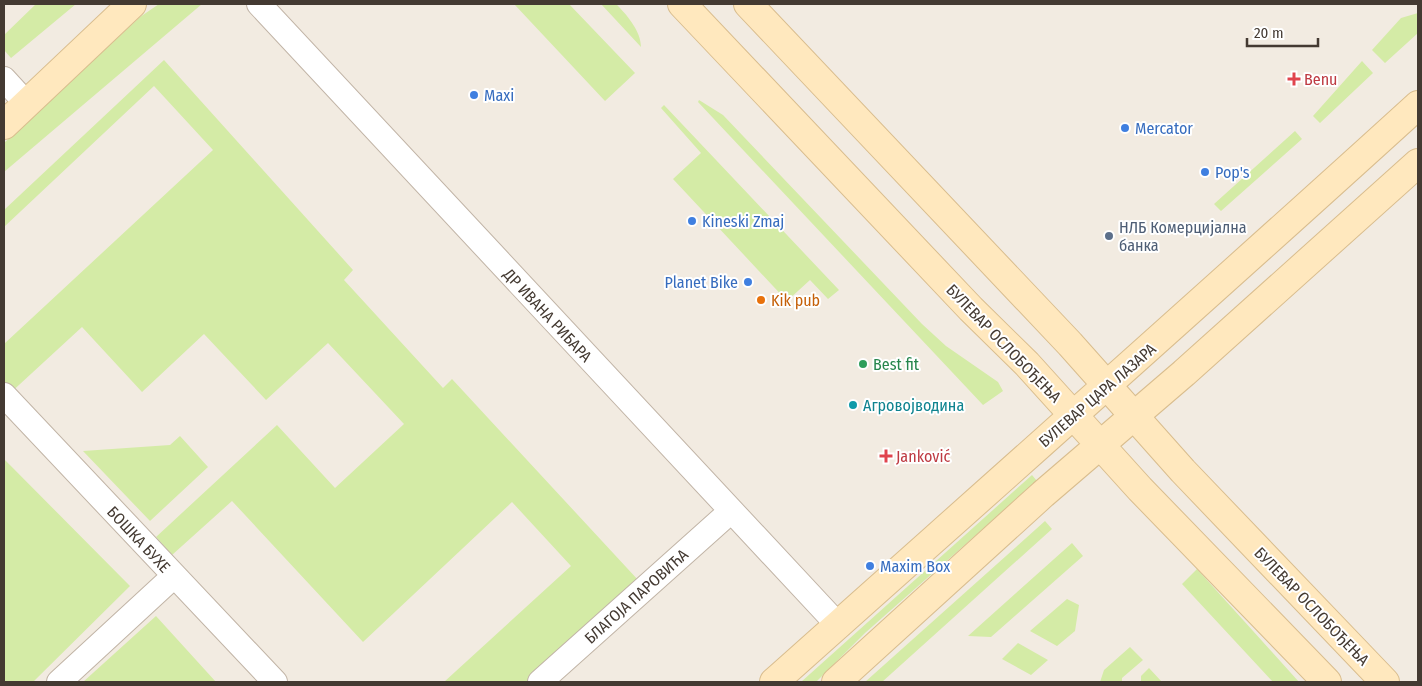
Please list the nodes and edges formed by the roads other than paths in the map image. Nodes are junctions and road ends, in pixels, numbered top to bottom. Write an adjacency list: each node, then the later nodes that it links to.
1 (132, 4): 6 (main road)
2 (259, 4): 15 (street, ДР ИВАНА РИБАРА)
3 (682, 4): 12 (main road, БУЛЕВАР ОСЛОБОЂЕЊА)
4 (748, 4): 10 (main road, БУЛЕВАР ОСЛОБОЂЕЊА)
5 (4, 79): 6 (street)
6 (26, 103): 8 (main road)
7 (1418, 105): 10 (main road, БУЛЕВАР ЦАРА ЛАЗАРА)
8 (4, 125)
9 (1418, 163): 13 (main road)
10 (1107, 386): 12 (main road, БУЛЕВАР ЦАРА ЛАЗАРА); 13 (main road, БУЛЕВАР ОСЛОБОЂЕЊА)
11 (4, 396): 16 (street, БОШКА БУХЕ)
12 (1074, 415): 14 (main road, БУЛЕВАР ОСЛОБОЂЕЊА); 17 (main road, БУЛЕВАР ЦАРА ЛАЗАРА)
13 (1134, 416): 14 (main road); 24 (main road, БУЛЕВАР ОСЛОБОЂЕЊА)
14 (1100, 445): 22 (main road); 23 (main road, БУЛЕВАР ОСЛОБОЂЕЊА)
15 (731, 511): 17 (street, ДР ИВАНА РИБАРА); 20 (street, БЛАГОЈА ПАРОВИЋА)
16 (174, 576): 18 (street); 19 (street, БОШКА БУХЕ)
17 (839, 626): 21 (main road, БУЛЕВАР ЦАРА ЛАЗАРА)
18 (59, 682)
19 (275, 682)
20 (540, 682)
21 (774, 682)
22 (836, 682)
23 (1327, 682)
24 (1385, 682)

